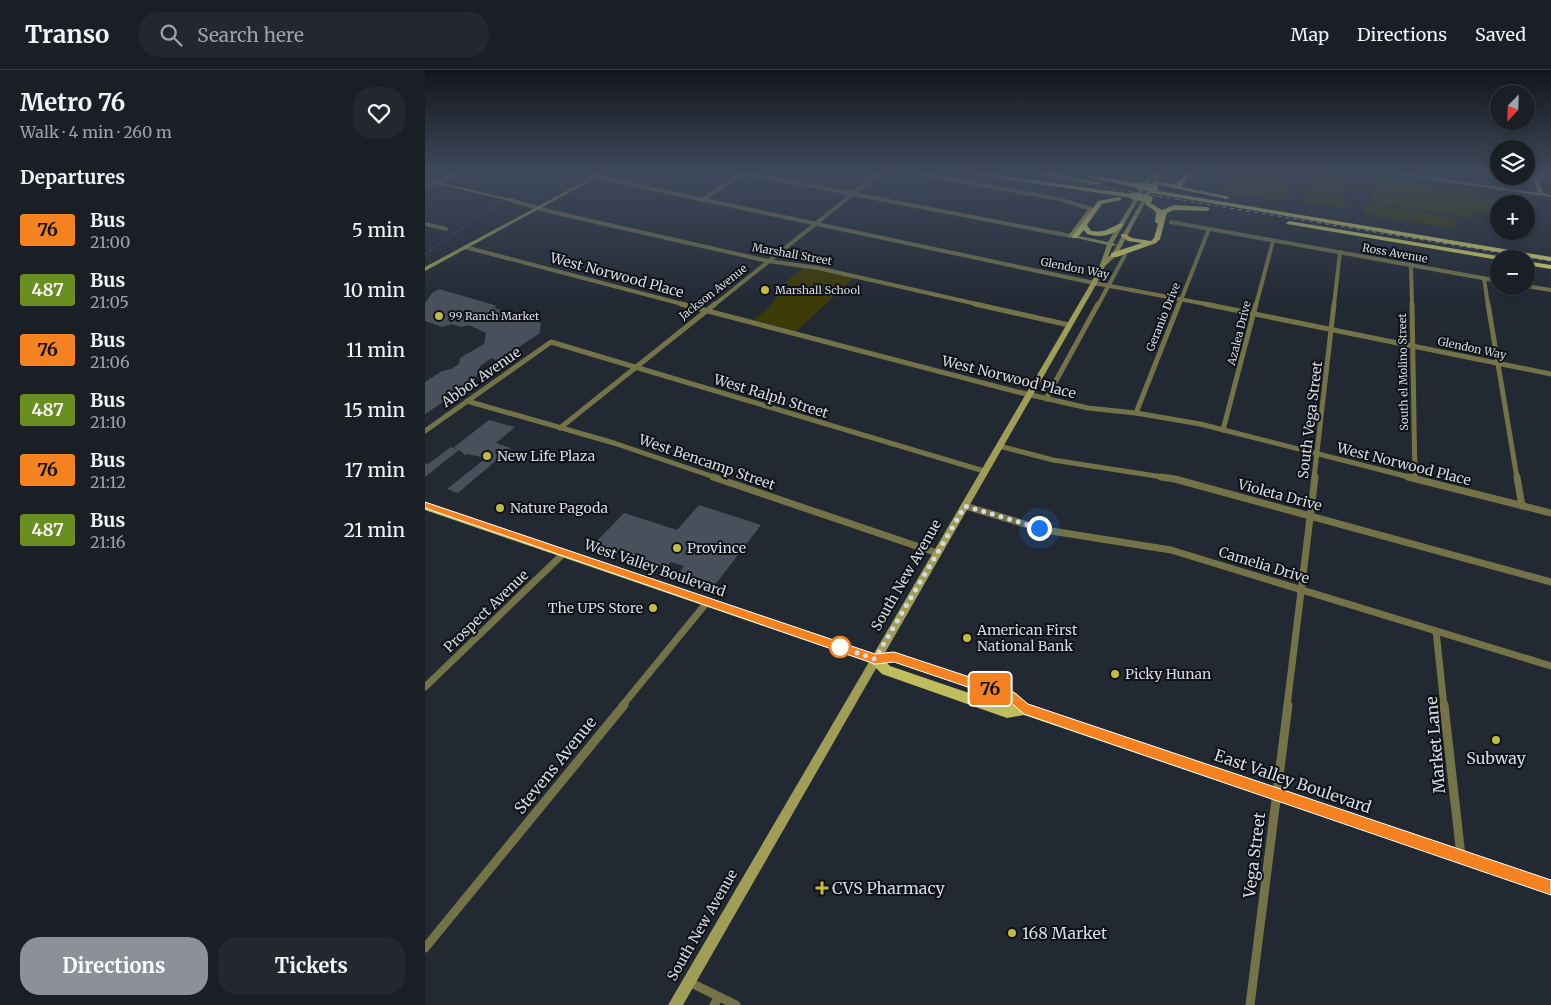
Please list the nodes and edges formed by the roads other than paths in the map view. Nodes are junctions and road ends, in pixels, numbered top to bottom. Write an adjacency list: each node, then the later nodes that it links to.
1 (523, 217): 28 (main road)
2 (576, 217): 35 (street, Marshall Street)
3 (780, 217): 18 (street, Glendon Way)
4 (824, 217): 18 (street, Jackson Avenue)
5 (968, 217): 24 (street)
6 (1086, 217): 24 (main road)
7 (1090, 217): 19 (highway)
8 (1126, 217): 20 (main road)
9 (1134, 217): 23 (main road)
10 (1158, 217): 23 (highway)
11 (1163, 217): 32 (highway)
12 (1252, 217): 33 (highway)
13 (1281, 217): 30 (highway)
14 (1295, 217): 34 (highway)
15 (1320, 217): 34 (highway)
16 (1171, 222): 22 (street, Ross Avenue)
17 (425, 224): 21 (street)
18 (815, 224): 35 (street, Jackson Avenue); 43 (street, Glendon Way)
19 (1084, 225): 20 (highway); 24 (highway)
20 (1121, 225): 26 (main road)
21 (446, 229)
22 (1209, 229): 25 (street, Ross Avenue); 47 (street, Geranio Drive)
23 (1123, 235): 27 (main road)
24 (1073, 237): 26 (main road)
25 (1273, 241): 29 (street, Ross Avenue); 49 (street, Azalea Drive)
26 (1110, 244): 27 (main road); 39 (main road)
27 (1119, 246): 32 (main road)
28 (465, 247): 40 (main road); 48 (street, West Norwood Place)
29 (1340, 252): 37 (street, Ross Avenue); 51 (street, South Vega Street)
30 (1490, 253)
31 (1125, 255): 44 (street)
32 (1114, 256): 39 (main road)
33 (1490, 257)
34 (1551, 257)
35 (768, 262): 48 (street, Jackson Avenue); 50 (street, Marshall Street)
36 (1535, 262): 38 (highway)
37 (1411, 265): 41 (street, Ross Avenue); 53 (street, South el Molino Street)
38 (1551, 265)
39 (1103, 266): 43 (main road)
40 (425, 269)
41 (1484, 278): 42 (street, Ross Avenue); 54 (street)
42 (1490, 279)
43 (1094, 283): 44 (street, Glendon Way); 50 (main road, South New Avenue)
44 (1108, 285): 47 (street, Glendon Way); 58 (street)
45 (1535, 287): 46 (street)
46 (1551, 290)
47 (1181, 299): 49 (street, Glendon Way); 60 (street, Geranio Drive)
48 (707, 310): 55 (street, Jackson Avenue); 57 (street, West Norwood Place)
49 (1254, 313): 51 (street, Glendon Way); 62 (street, Azalea Drive)
50 (1069, 325): 57 (main road, South New Avenue)
51 (1331, 329): 53 (street, Glendon Way); 65 (street, South Vega Street)
52 (551, 342): 55 (street, West Ralph Street); 59 (street, Abbot Avenue)
53 (1413, 346): 54 (street, Glendon Way); 67 (street, South el Molino Street)
54 (1497, 363): 56 (street, Glendon Way); 70 (street)
55 (635, 367): 61 (street, Jackson Avenue); 66 (street, West Ralph Street)
56 (1551, 374)
57 (1028, 394): 58 (street, West Norwood Place); 64 (main road, South New Avenue)
58 (1046, 399): 60 (street, West Norwood Place)
59 (467, 400): 61 (street, West Bencamp Street); 63 (street, Abbot Avenue)
60 (1135, 413): 62 (street, West Norwood Place)
61 (560, 428): 74 (street, West Bencamp Street)
62 (1223, 430): 65 (street, West Norwood Place)
63 (425, 431)
64 (999, 446): 66 (main road, South New Avenue); 72 (street, Violeta Drive)
65 (1317, 454): 67 (street, West Norwood Place); 72 (street, South Vega Street)
66 (984, 471): 69 (main road, South New Avenue)
67 (1415, 478): 70 (street, West Norwood Place)
68 (425, 506): 73 (main road, West Valley Boulevard)
69 (965, 506): 74 (main road, South New Avenue); 76 (street, Camelia Drive)
70 (1522, 506): 71 (street, West Norwood Place)
71 (1551, 513)
72 (1310, 516): 75 (street, Violeta Drive); 76 (street, South Vega Street)
73 (565, 553): 77 (main road, West Valley Boulevard); 81 (street, Prospect Avenue)
74 (937, 553): 79 (main road, South New Avenue)
75 (1551, 582)
76 (1301, 589): 78 (street, Camelia Drive); 83 (street, Vega Street)
77 (708, 601): 79 (main road, West Valley Boulevard); 86 (street, Stevens Avenue)
78 (1436, 631): 80 (street, Camelia Drive); 84 (street, Market Lane)
79 (875, 659): 82 (main road, West Valley Boulevard); 87 (main road, South New Avenue)
80 (1551, 666)
81 (425, 687)
82 (1024, 709): 83 (main road, East Valley Boulevard)
83 (1277, 795): 84 (main road, East Valley Boulevard); 91 (street, Vega Street)
84 (1461, 857): 85 (main road, East Valley Boulevard)
85 (1551, 888)
86 (425, 948)
87 (689, 982): 88 (street); 89 (main road, South New Avenue)
88 (716, 1001): 90 (street)
89 (675, 1005)
90 (736, 1005)
91 (1250, 1005)

